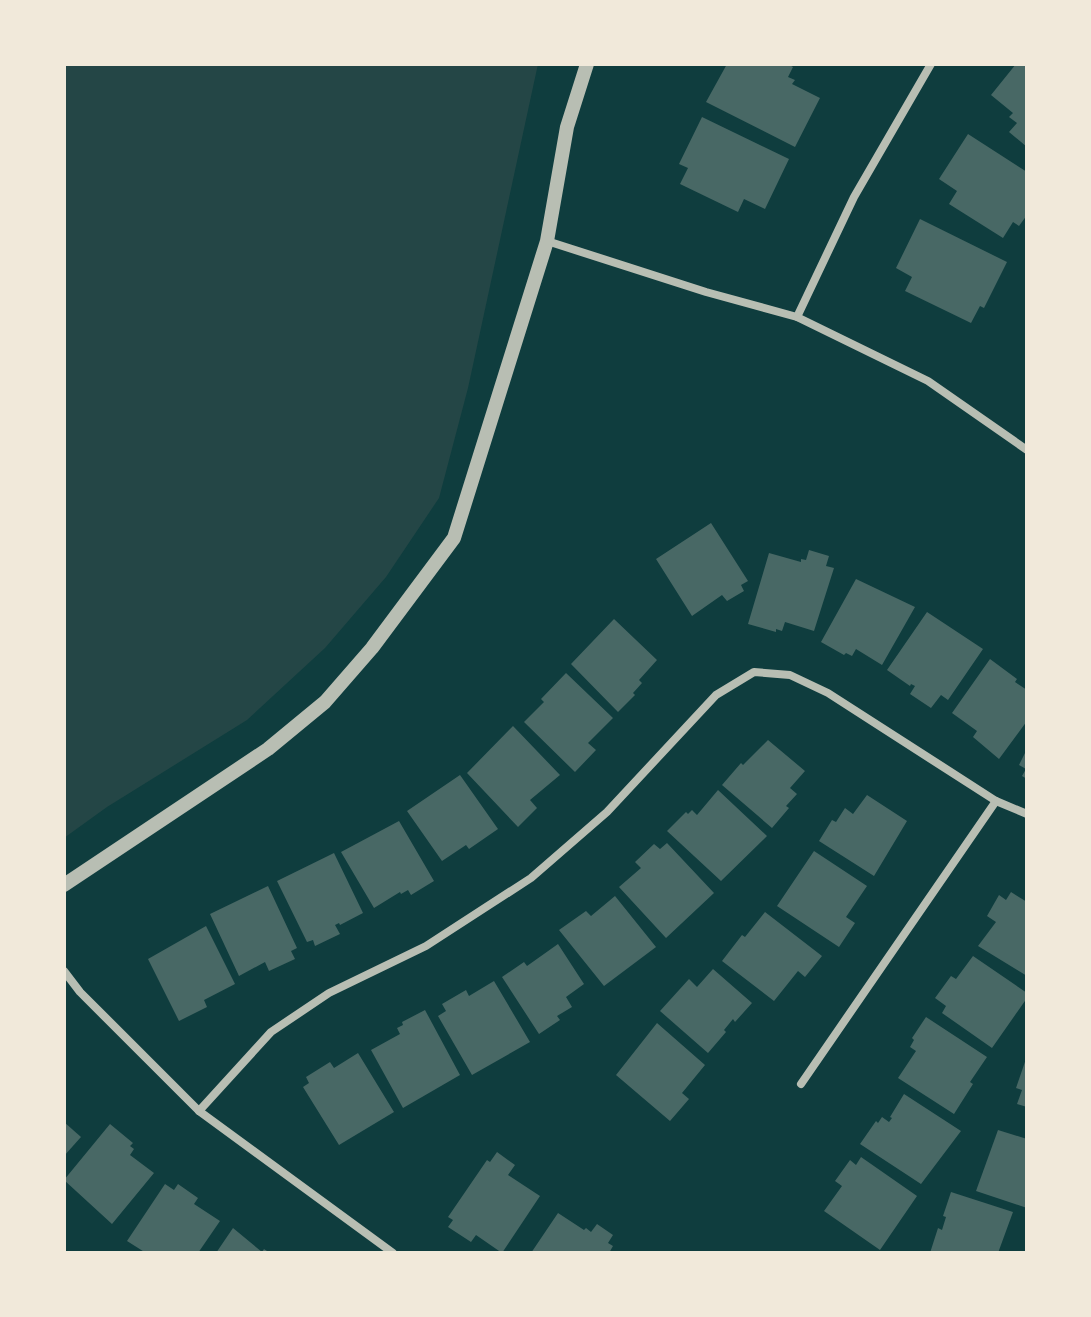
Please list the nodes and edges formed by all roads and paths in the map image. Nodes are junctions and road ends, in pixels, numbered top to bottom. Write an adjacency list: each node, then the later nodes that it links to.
1 (587, 64): 3 (street)
2 (931, 64): 4 (street)
3 (547, 241): 4 (street); 8 (street)
4 (797, 317): 5 (street)
5 (1027, 450)
6 (996, 801): 7 (street); 10 (street); 11 (street)
7 (1027, 814)
8 (64, 885)
9 (64, 971): 11 (street)
10 (801, 1084)
11 (199, 1111): 12 (street)
12 (393, 1253)

